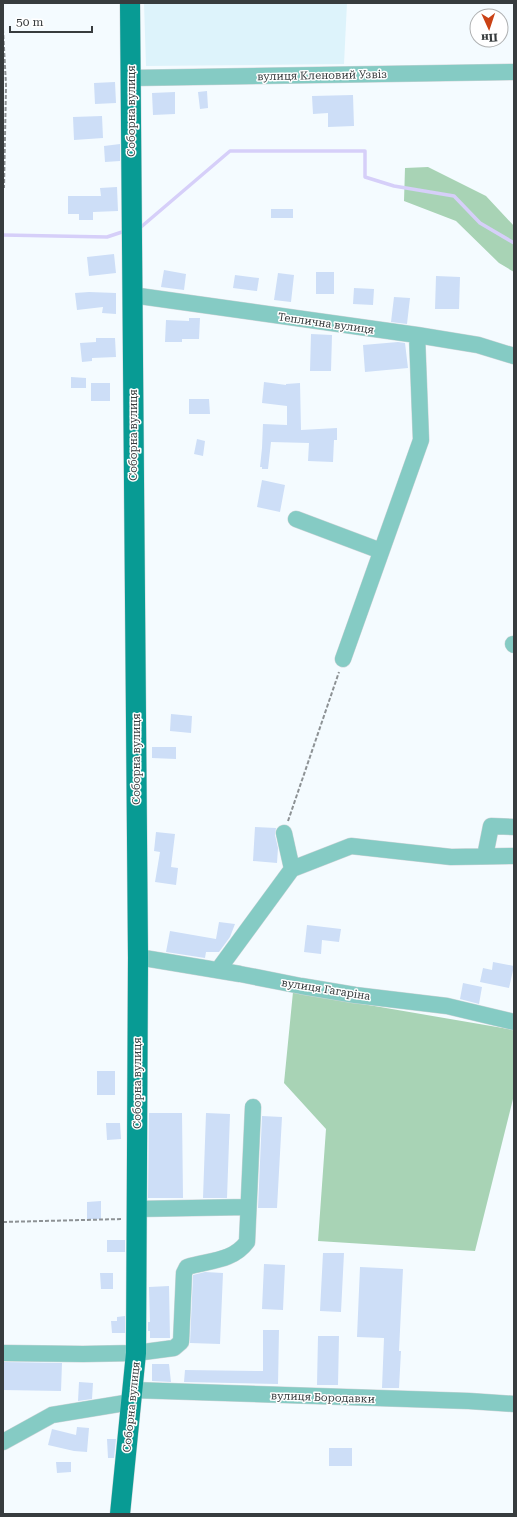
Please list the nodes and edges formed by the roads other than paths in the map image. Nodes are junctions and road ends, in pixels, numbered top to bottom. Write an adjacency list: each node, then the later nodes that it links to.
1 (130, 3): 3 (main road, Соборна вулиця)
2 (514, 72): 3 (street, вулиця Кленовий Узвіз)
3 (131, 78): 4 (main road, Соборна вулиця)
4 (132, 295): 5 (street, Теплична вулиця); 15 (main road, Соборна вулиця)
5 (417, 335): 6 (street, Теплична вулиця); 8 (street)
6 (514, 356)
7 (296, 519): 8 (street)
8 (381, 551): 9 (street)
9 (343, 659)
10 (514, 827): 12 (street)
11 (284, 833): 14 (street)
12 (485, 856): 13 (street); 14 (street)
13 (514, 856)
14 (292, 869): 16 (street)
15 (138, 957): 16 (street, вулиця Гагаріна); 20 (main road, Соборна вулиця)
16 (218, 970): 17 (street, вулиця Гагаріна)
17 (514, 1022)
18 (253, 1107): 19 (street)
19 (248, 1206): 20 (street); 22 (street)
20 (136, 1214): 22 (main road, Соборна вулиця)
21 (3, 1353): 22 (street)
22 (136, 1353): 23 (main road, Соборна вулиця)
23 (131, 1396): 24 (street, вулиця Бородавки); 25 (street, вулиця Бородавки); 26 (main road, Соборна вулиця)
24 (514, 1404)
25 (3, 1442)
26 (120, 1514)

